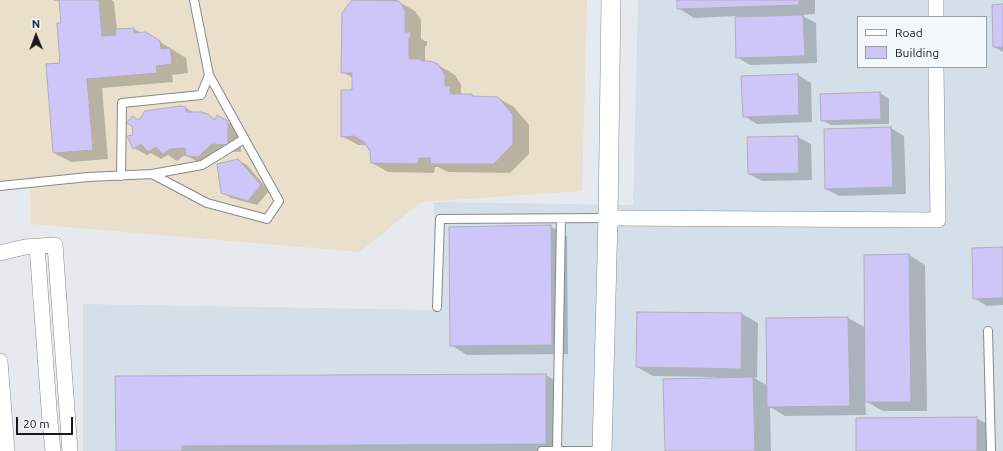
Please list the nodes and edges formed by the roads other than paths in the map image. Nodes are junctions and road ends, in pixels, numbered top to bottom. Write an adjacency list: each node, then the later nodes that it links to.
1 (194, 0): 6 (lane)
2 (611, 0): 11 (street)
3 (936, 0): 4 (street)
4 (936, 16)
5 (936, 68): 11 (street)
6 (209, 75): 7 (lane); 9 (lane)
7 (244, 139): 8 (lane); 8 (lane)
8 (152, 174): 9 (lane)
9 (121, 176): 10 (lane)
10 (0, 186)
11 (608, 218): 12 (lane); 23 (street)
12 (561, 219): 15 (lane); 22 (lane)
13 (37, 246): 14 (street); 19 (street); 20 (street)
14 (0, 253)
15 (437, 307)
16 (988, 331): 24 (lane)
17 (0, 361): 18 (street)
18 (7, 451)
19 (53, 451)
20 (70, 451)
21 (542, 451): 22 (lane)
22 (557, 451): 23 (lane)
23 (602, 451)
24 (991, 451)

